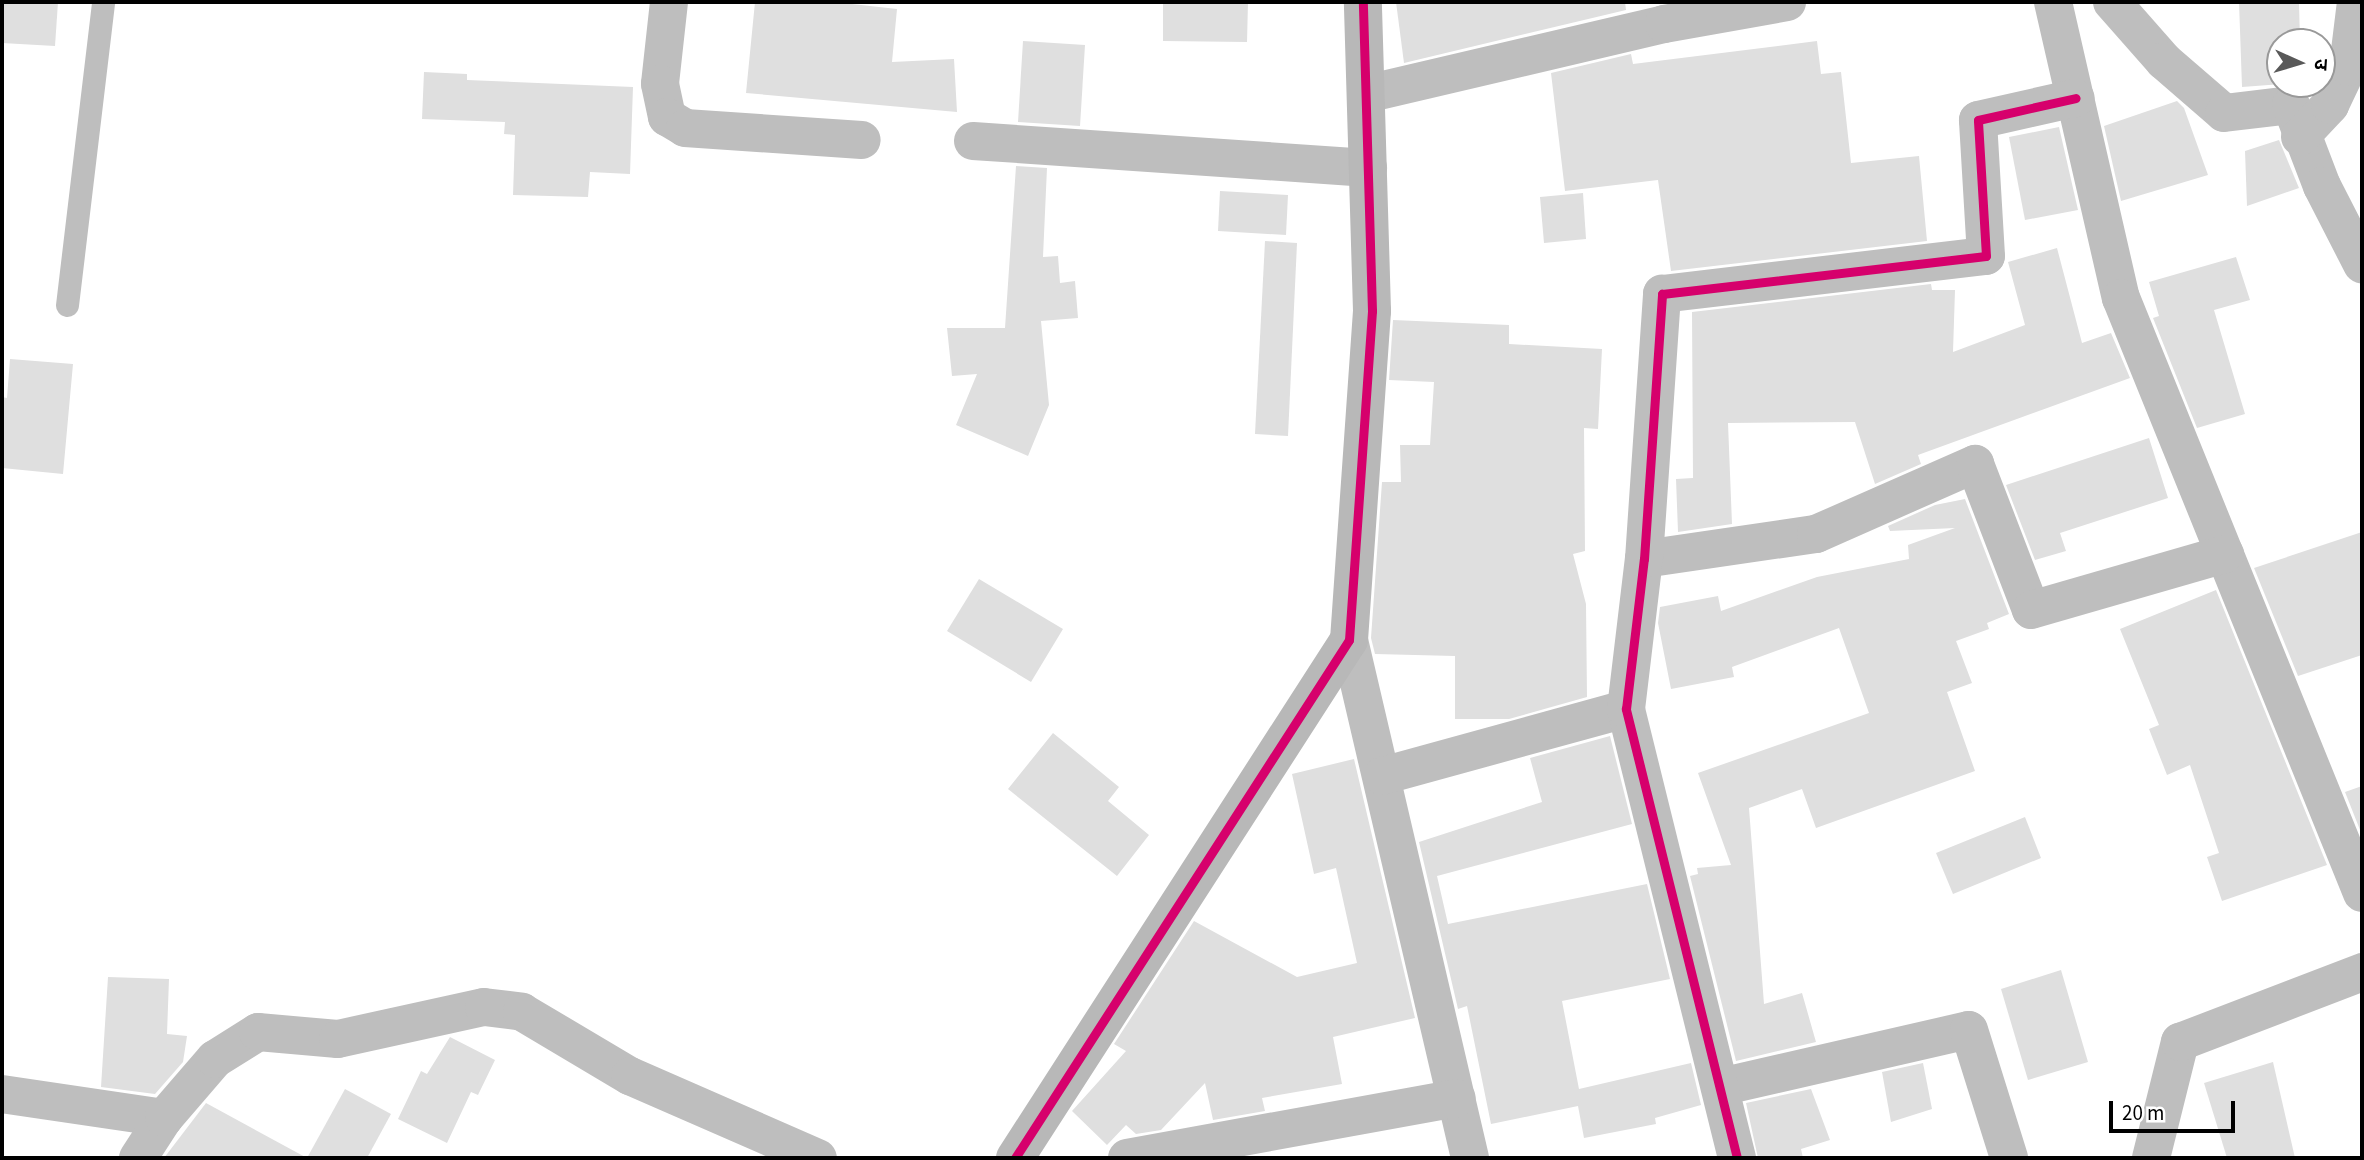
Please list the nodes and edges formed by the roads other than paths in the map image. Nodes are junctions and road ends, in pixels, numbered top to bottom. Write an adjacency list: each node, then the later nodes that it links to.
1 (103, 2): 16 (lane)
2 (669, 2): 12 (street)
3 (1363, 2): 9 (street)
4 (1787, 2): 8 (street)
5 (2053, 2): 10 (street)
6 (2112, 2): 11 (street)
7 (2356, 2): 11 (street)
8 (1662, 13): 9 (street)
9 (1366, 94): 14 (street)
10 (2076, 98): 17 (street); 18 (street)
11 (2300, 137): 15 (street)
12 (862, 140)
13 (972, 141): 14 (street)
14 (1368, 168): 19 (street)
15 (2362, 264)
16 (67, 305)
17 (2225, 554): 18 (street); 22 (street)
18 (1644, 559): 20 (street)
19 (1349, 640): 21 (street); 31 (street)
20 (1626, 709): 21 (street); 24 (street)
21 (1381, 776): 26 (street)
22 (2362, 893)
23 (2362, 972): 36 (street)
24 (1720, 1087): 34 (street); 35 (street)
25 (2, 1094): 27 (street)
26 (1457, 1098): 28 (street); 33 (street)
27 (164, 1118): 29 (street); 30 (street)
28 (1212, 1151): 32 (street)
29 (138, 1158)
30 (818, 1158)
31 (1015, 1158)
32 (1127, 1158)
33 (1470, 1158)
34 (1737, 1158)
35 (2009, 1158)
36 (2151, 1158)

